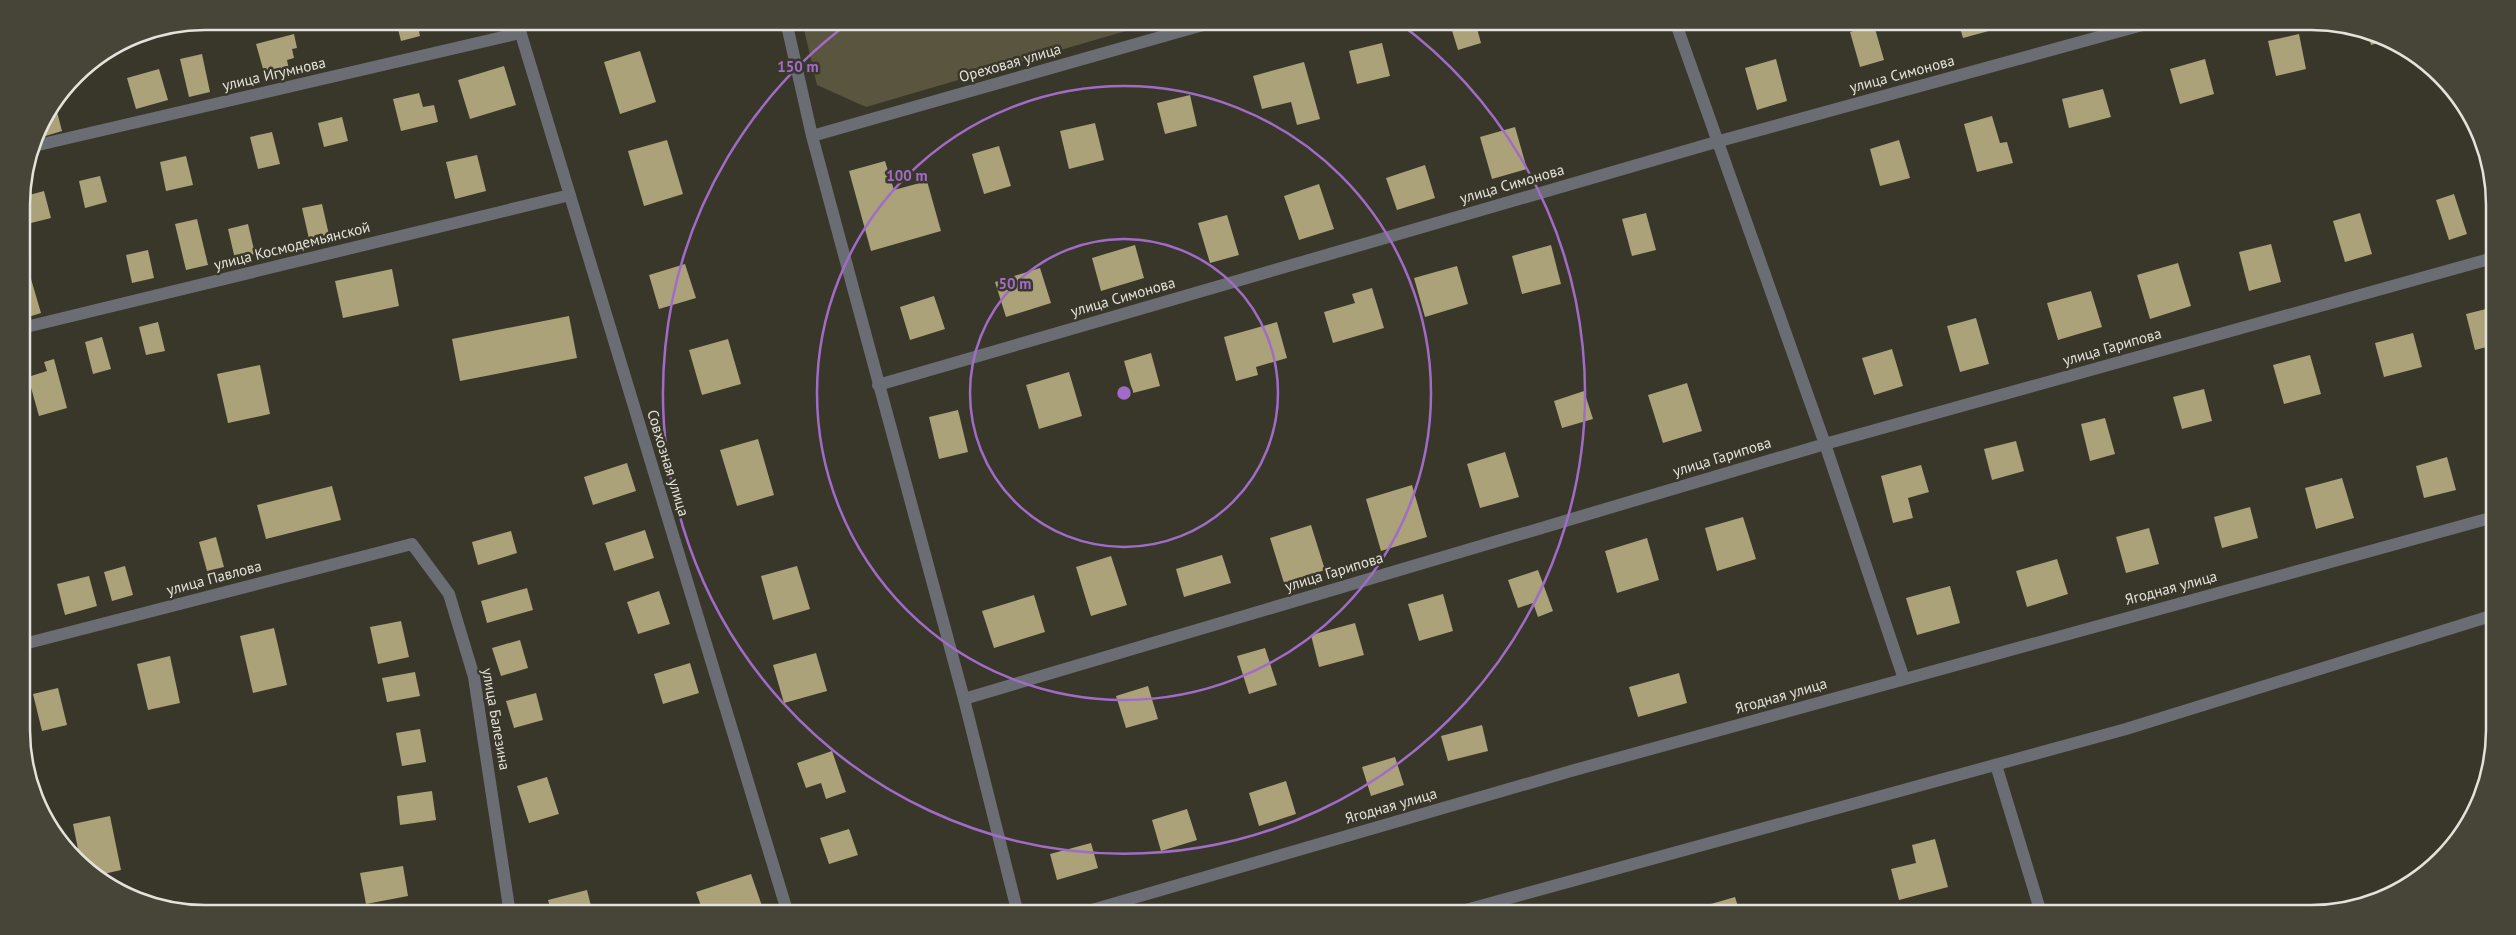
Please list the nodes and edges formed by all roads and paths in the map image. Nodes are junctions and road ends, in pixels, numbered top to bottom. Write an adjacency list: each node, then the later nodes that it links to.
1 (507, 30): 9 (street, улица Игумнова)
2 (520, 30): 10 (street, Совхозная улица)
3 (788, 30): 7 (street)
4 (1185, 30): 7 (street, Ореховая улица)
5 (1678, 30): 8 (street)
6 (2124, 30): 8 (street, улица Симонова)
7 (812, 136): 13 (street)
8 (1716, 142): 13 (street, улица Симонова); 14 (street)
9 (41, 144)
10 (570, 195): 12 (street, улица Космодемьянской); 23 (street, Совхозная улица)
11 (2486, 260): 14 (street, улица Гарипова)
12 (30, 326)
13 (878, 385): 20 (street)
14 (1825, 444): 19 (street); 20 (street, улица Гарипова)
15 (2486, 519): 19 (street, Ягодная улица)
16 (412, 544): 18 (street, улица Павлова); 22 (street, улица Балезина)
17 (2486, 617): 21 (street)
18 (30, 642)
19 (1904, 679): 25 (street, Ягодная улица)
20 (964, 699): 24 (street)
21 (1996, 765): 26 (street); 27 (street)
22 (509, 905)
23 (785, 905)
24 (1016, 905)
25 (1109, 905)
26 (1484, 905)
27 (2039, 905)

